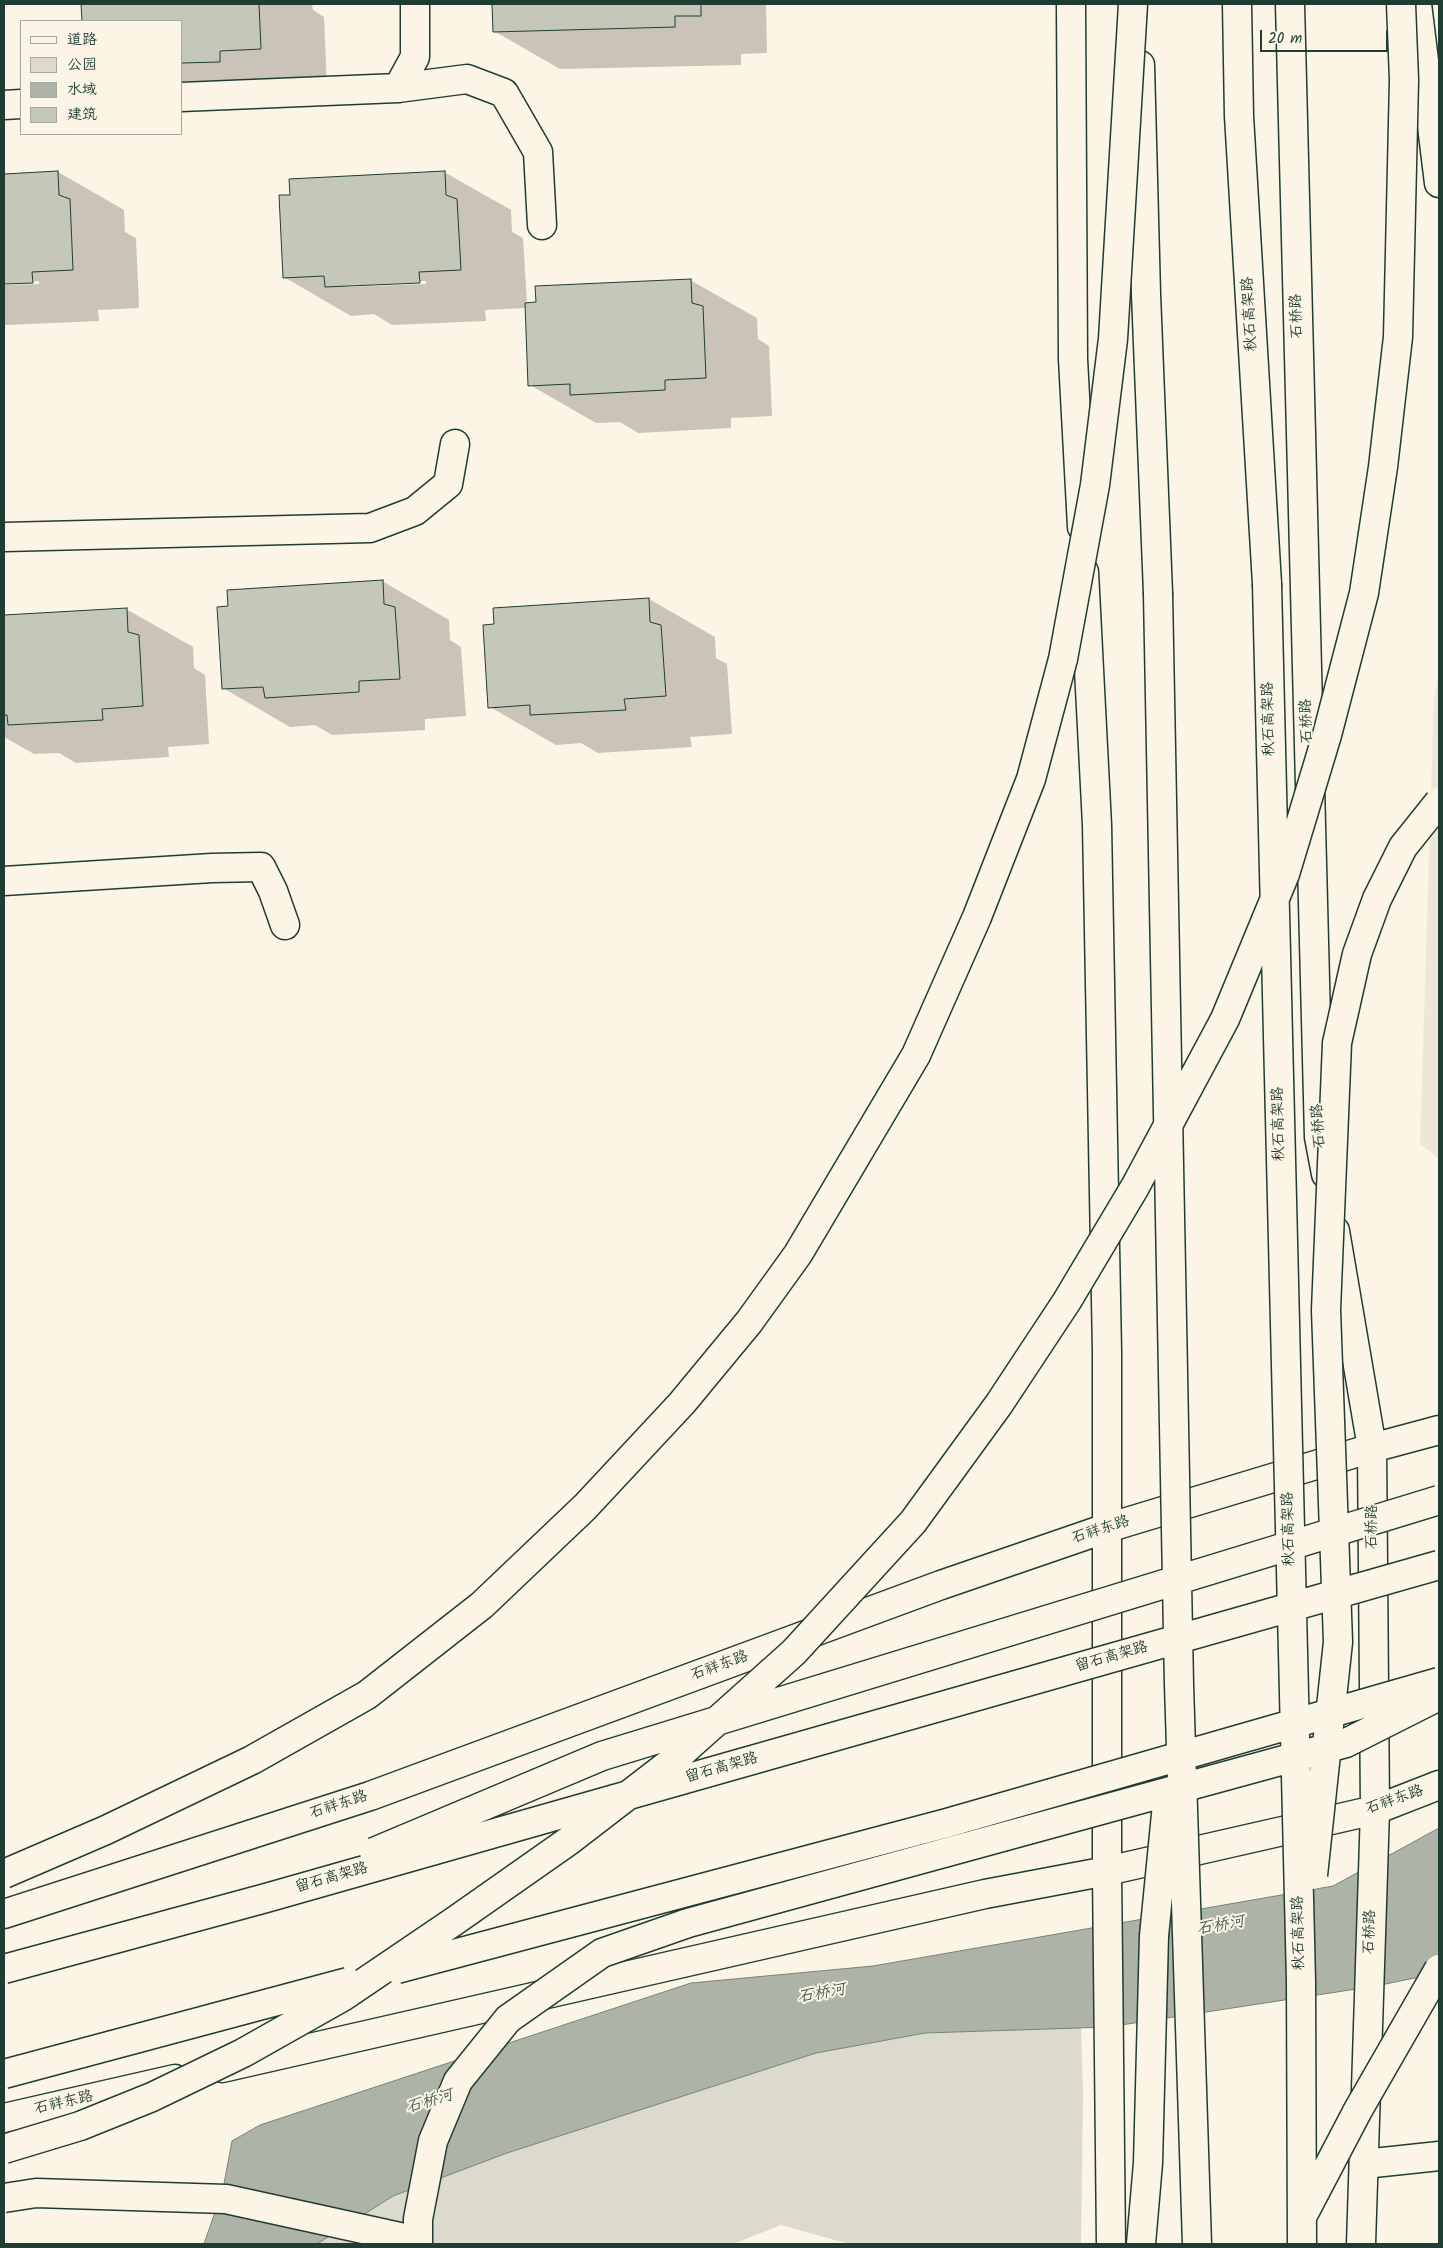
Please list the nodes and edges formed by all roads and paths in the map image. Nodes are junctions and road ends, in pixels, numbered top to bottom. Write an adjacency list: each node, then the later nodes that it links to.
1 (415, 4): 9 (main road)
2 (1071, 4): 23 (main road)
3 (1134, 4): 31 (main road, bridge)
4 (1138, 4): 26 (main road, bridge)
5 (1237, 4): 36 (main road, 秋石高架路, bridge)
6 (1290, 4): 21 (main road, 石桥路)
7 (1401, 4): 39 (main road, bridge)
8 (1417, 4): 13 (main road)
9 (398, 88): 10 (main road); 14 (main road)
10 (182, 97)
11 (20, 104): 12 (main road)
12 (4, 105)
13 (1439, 183)
14 (542, 226)
15 (455, 444): 16 (main road)
16 (4, 537)
17 (1439, 802): 36 (main road, bridge)
18 (4, 881): 19 (main road)
19 (286, 925)
20 (1439, 1430): 21 (main road, 石祥东路)
21 (1372, 1448): 23 (main road, 石祥东路); 29 (main road, 石桥路)
22 (1439, 1500): 32 (main road, bridge)
23 (1107, 1528): 30 (main road); 33 (main road, 石祥东路)
24 (1439, 1565): 32 (main road, 留石高架路, bridge)
25 (1439, 1682): 37 (main road, bridge)
26 (1179, 1686): 45 (main road, bridge); 46 (main road, bridge)
27 (1439, 1696): 43 (main road, bridge)
28 (1439, 1785): 29 (main road, 石祥东路)
29 (1374, 1820): 30 (main road, 石祥东路); 41 (main road, 石桥路)
30 (1107, 1871): 38 (main road, 石祥东路); 44 (main road)
31 (4, 1874)
32 (266, 1898): 34 (main road, 留石高架路, bridge)
33 (4, 1914)
34 (4, 1969)
35 (1439, 1970): 47 (main road, bridge)
36 (1301, 1981): 48 (main road, 秋石高架路, bridge)
37 (4, 2074)
38 (4, 2118)
39 (4, 2149)
40 (1439, 2156): 41 (main road)
41 (1364, 2164): 49 (main road, 石桥路)
42 (4, 2198): 43 (main road, bridge)
43 (418, 2244)
44 (1111, 2244)
45 (1141, 2244)
46 (1197, 2244)
47 (1289, 2244)
48 (1302, 2244)
49 (1361, 2244)

